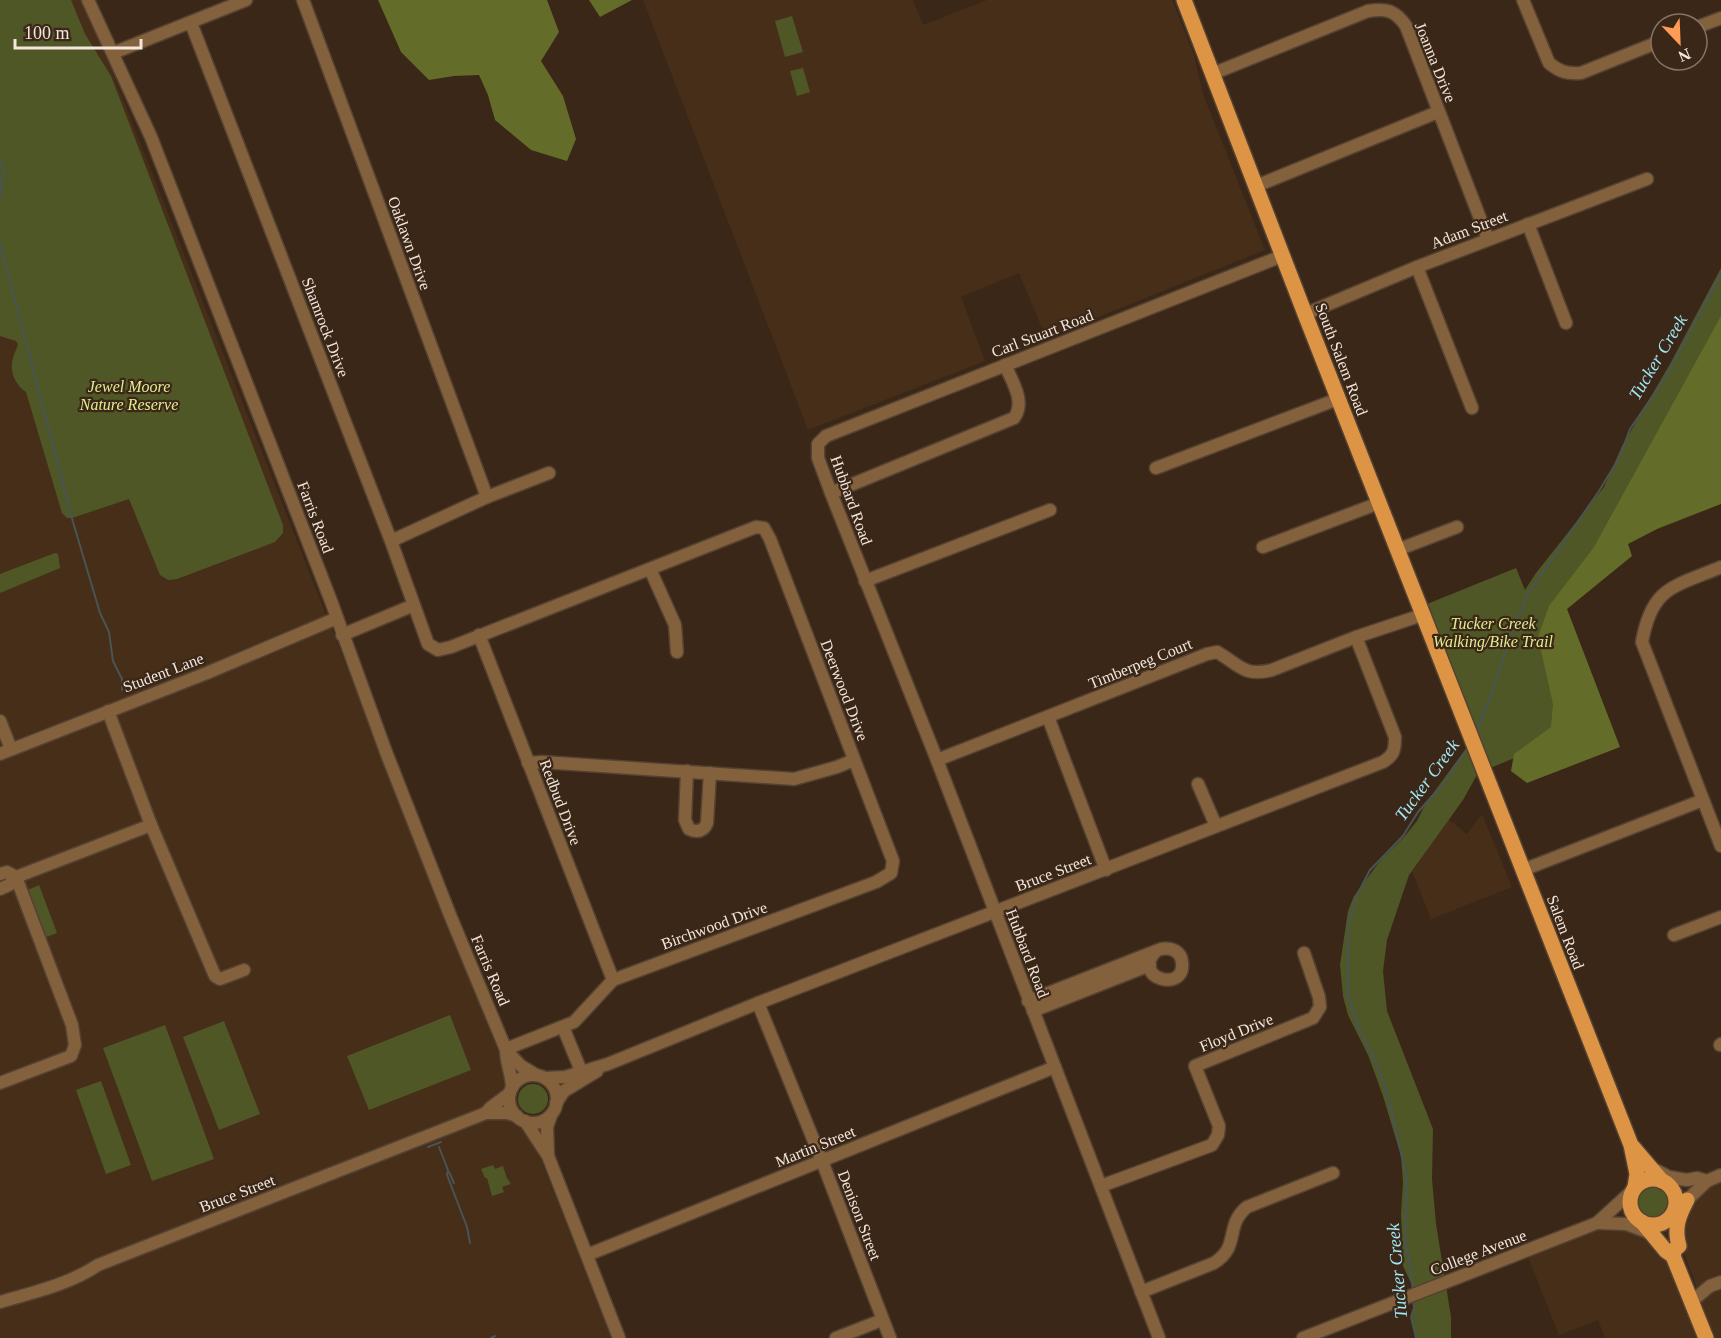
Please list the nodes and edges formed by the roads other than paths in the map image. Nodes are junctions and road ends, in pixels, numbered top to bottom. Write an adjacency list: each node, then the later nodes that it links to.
1 (88, 0): 8 (street, Farris Road)
2 (246, 0): 6 (street)
3 (303, 0): 26 (street, Oaklawn Drive)
4 (1523, 0): 7 (street)
5 (1188, 2): 9 (main road, South Salem Road)
6 (191, 23): 8 (street); 30 (street, Shamrock Drive)
7 (1649, 46)
8 (112, 53): 38 (street, Farris Road)
9 (1212, 74): 10 (street, Joanna Drive); 12 (main road, South Salem Road)
10 (1438, 112): 12 (street); 14 (street, Joanna Drive)
11 (1647, 179): 13 (street, Adam Street)
12 (1256, 186): 15 (main road, South Salem Road)
13 (1528, 224): 14 (street, Adam Street); 18 (street)
14 (1488, 239): 16 (street, Adam Street)
15 (1282, 256): 17 (main road, South Salem Road); 19 (street, Carl Stuart Road)
16 (1417, 267): 17 (street, Adam Street); 21 (street)
17 (1305, 314): 20 (main road, South Salem Road)
18 (1566, 323)
19 (1005, 365): 22 (street, Carl Stuart Road); 25 (street)
20 (1338, 399): 23 (street); 27 (main road, South Salem Road)
21 (1472, 408)
22 (818, 444): 25 (street, Hubbard Road)
23 (1156, 468)
24 (549, 473): 26 (street)
25 (831, 493): 35 (street, Hubbard Road)
26 (487, 497): 30 (street)
27 (1379, 503): 31 (street); 32 (main road, South Salem Road)
28 (1050, 510): 35 (street)
29 (1457, 527): 32 (street)
30 (391, 541): 36 (street, Shamrock Drive)
31 (1263, 547)
32 (1397, 550): 37 (main road, South Salem Road)
33 (1721, 567): 54 (street)
34 (650, 569): 40 (street); 42 (street); 48 (street, Deerwood Drive)
35 (866, 581): 49 (street, Hubbard Road)
36 (414, 605): 39 (street); 40 (street, Shamrock Drive)
37 (1422, 615): 41 (street, Timberpeg Court); 46 (main road, South Salem Road)
38 (337, 618): 39 (street, Farris Road); 43 (street, Student Lane)
39 (342, 635): 75 (street, Farris Road)
40 (480, 635): 50 (street, Redbud Drive)
41 (1356, 638): 44 (street, Timberpeg Court); 56 (street, Bruce Street)
42 (677, 652)
43 (108, 711): 47 (street, Student Lane); 55 (street)
44 (1048, 717): 49 (street, Timberpeg Court); 58 (street)
45 (0, 721): 47 (street)
46 (1469, 731): 59 (main road, Salem Road)
47 (6, 752)
48 (854, 760): 52 (street); 60 (street, Deerwood Drive)
49 (937, 760): 64 (street, Hubbard Road)
50 (528, 764): 51 (street); 71 (street, Redbud Drive)
51 (687, 771): 52 (street); 52 (street)
52 (710, 773)
53 (1198, 784): 56 (street)
54 (1703, 800): 57 (street); 59 (street)
55 (152, 825): 62 (street); 70 (street)
56 (1216, 826): 58 (street, Bruce Street)
57 (1721, 846)
58 (1106, 870): 64 (street, Bruce Street)
59 (1523, 870): 86 (main road, Salem Road)
60 (891, 873): 71 (street, Birchwood Drive)
61 (0, 874): 62 (street)
62 (16, 877): 63 (street); 80 (street)
63 (0, 889)
64 (995, 912): 72 (street, Bruce Street); 73 (street, Hubbard Road)
65 (1721, 917): 66 (street)
66 (1674, 935)
67 (1156, 951): 69 (street); 69 (street); 73 (street)
68 (1304, 953): 94 (street, Floyd Drive)
69 (1150, 966): 73 (street)
70 (244, 969)
71 (613, 980): 74 (street, Birchwood Drive)
72 (758, 1003): 76 (street, Bruce Street); 88 (street, Denison Street)
73 (1030, 1006): 77 (street, Hubbard Road)
74 (563, 1028): 75 (street, Birchwood Drive); 78 (street)
75 (506, 1049): 79 (street, Farris Road); 81 (street, Farris Road)
76 (608, 1064): 78 (street, Bruce Street); 82 (street, Bruce Street)
77 (1055, 1067): 88 (street, Martin Street); 94 (street, Hubbard Road)
78 (581, 1071): 79 (street, Bruce Street)
79 (541, 1077): 81 (street); 82 (street)
80 (0, 1083)
81 (511, 1091): 83 (street, Bruce Street); 85 (street)
82 (556, 1103): 84 (street)
83 (486, 1113): 85 (street, Bruce Street); 105 (street, Bruce Street)
84 (550, 1115): 85 (street); 87 (street)
85 (521, 1119): 87 (street)
86 (1631, 1149): 89 (main road, Salem Road); 95 (main road, Salem Road)
87 (548, 1156): 101 (street)
88 (822, 1161): 101 (street, Martin Street); 107 (street, Denison Street)
89 (1650, 1166): 92 (street); 93 (main road, Salem Road)
90 (1333, 1173): 104 (street)
91 (1721, 1175): 92 (street)
92 (1704, 1180): 93 (street); 96 (street)
93 (1663, 1181): 95 (main road); 97 (main road)
94 (1101, 1186): 104 (street, Hubbard Road)
95 (1630, 1192): 98 (street, College Avenue); 99 (main road)
96 (1687, 1200): 97 (street); 100 (main road)
97 (1672, 1213): 99 (main road); 100 (main road)
98 (1599, 1223): 99 (street, College Avenue); 112 (street, College Avenue)
99 (1644, 1225): 100 (main road)
100 (1674, 1252): 103 (main road)
101 (587, 1255): 108 (street)
102 (1715, 1284): 103 (street); 106 (street)
103 (1685, 1286): 106 (main road)
104 (1141, 1292): 111 (street, Hubbard Road)
105 (0, 1302)
106 (1691, 1302): 113 (main road)
107 (882, 1320): 109 (street); 110 (street, Denison Street)
108 (619, 1338)
109 (836, 1338)
110 (890, 1338)
111 (1159, 1338)
112 (1303, 1338)
113 (1706, 1338)

